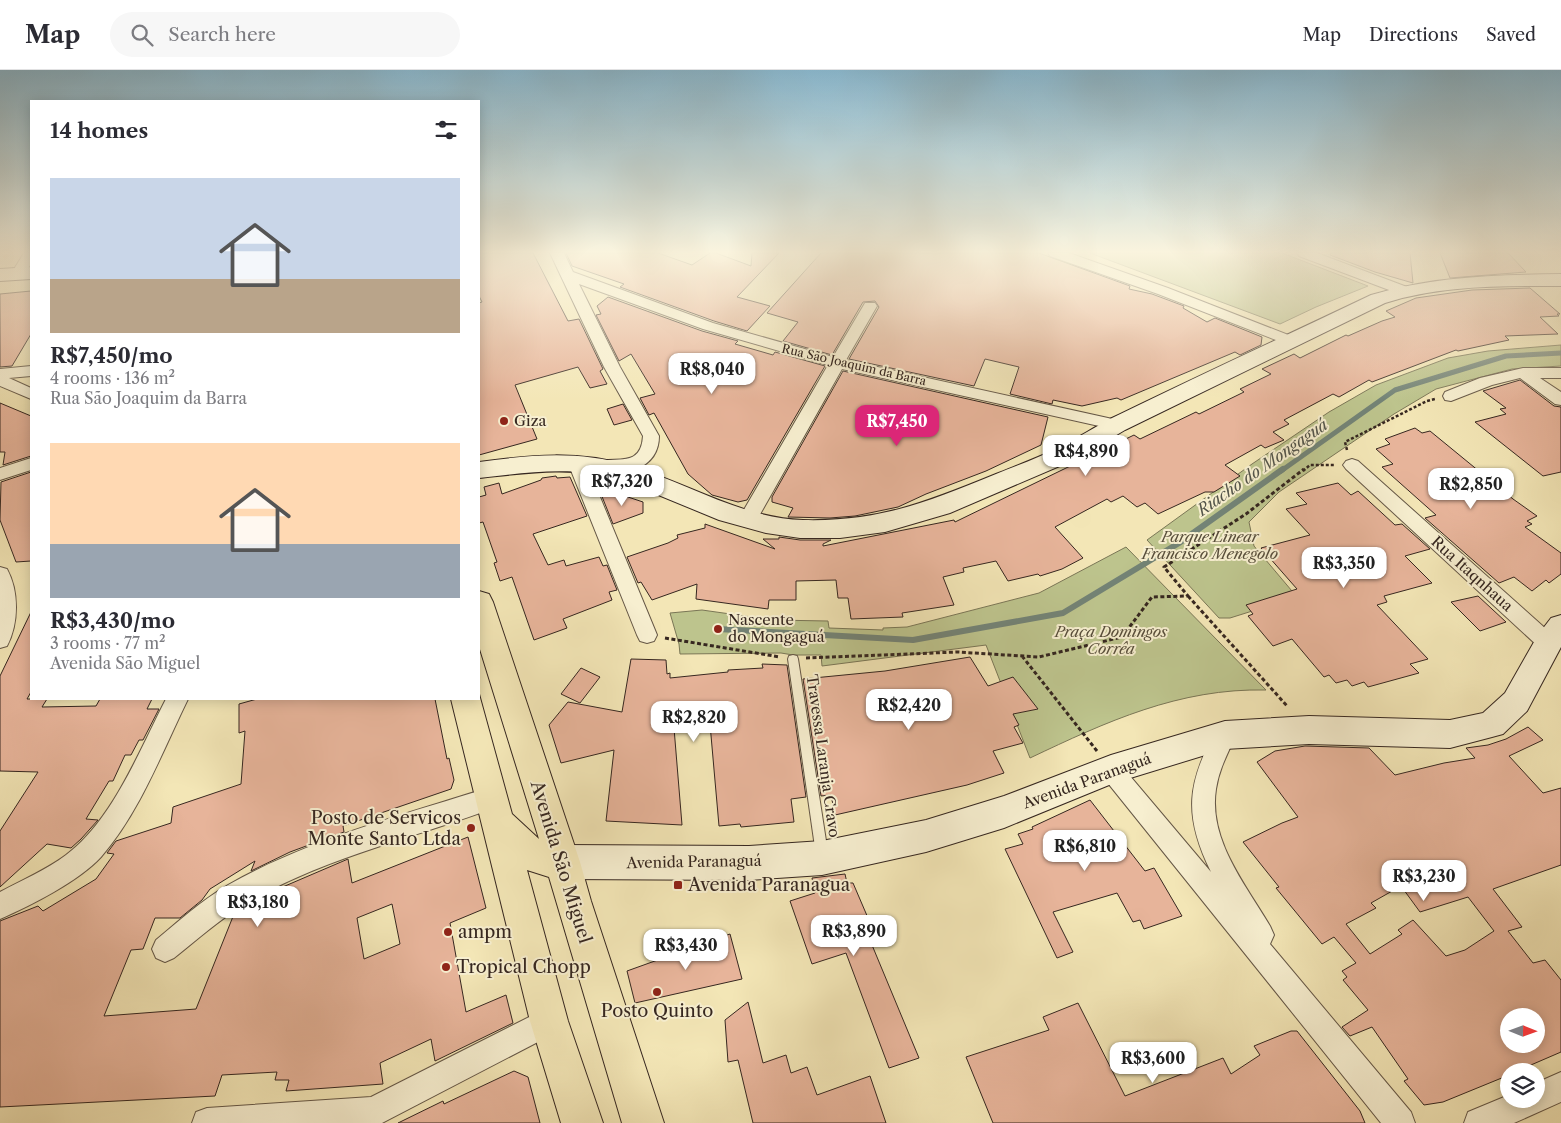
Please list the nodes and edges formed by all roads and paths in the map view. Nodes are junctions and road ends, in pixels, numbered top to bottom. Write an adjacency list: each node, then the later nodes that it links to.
1 (582, 302): 20 (street)
2 (640, 302): 7 (street, Rua São Joaquim da Barra)
3 (1189, 302): 6 (street)
4 (1371, 302): 6 (main road)
5 (870, 306): 7 (street)
6 (1291, 341): 16 (main road)
7 (837, 363): 16 (street, Rua São Joaquim da Barra); 23 (street)
8 (30, 371): 11 (street)
9 (1523, 373): 10 (street); 14 (street); 15 (street)
10 (1561, 373)
11 (0, 374)
12 (0, 380): 13 (street)
13 (30, 394)
14 (1451, 396): 19 (path)
15 (1561, 400)
16 (1117, 424): 23 (main road)
17 (577, 463): 20 (main road); 21 (main road); 29 (street)
18 (30, 464): 22 (street)
19 (1352, 465): 25 (path); 28 (street, Rua Itaqnhaua)
20 (601, 466): 23 (main road)
21 (480, 470)
22 (0, 474)
23 (747, 520)
24 (0, 574): 27 (street)
25 (1188, 596): 30 (path); 34 (path)
26 (480, 605): 39 (main road, Avenida São Miguel)
27 (1, 633)
28 (1555, 634): 34 (main road, Avenida Paranaguá)
29 (648, 635): 31 (path)
30 (1022, 656): 31 (path); 36 (path)
31 (793, 659): 38 (lane, Travessa Laranja Cravo)
32 (176, 700): 40 (street)
33 (466, 700): 37 (main road)
34 (1309, 730): 35 (main road, Avenida Paranaguá)
35 (1224, 735): 36 (main road, Avenida Paranaguá); 42 (street)
36 (1111, 770): 38 (main road, Avenida Paranaguá); 42 (street)
37 (494, 810): 39 (main road); 41 (street); 43 (main road)
38 (822, 858): 39 (main road, Avenida Paranaguá)
39 (563, 862): 50 (main road, Avenida São Miguel)
40 (0, 906)
41 (165, 949)
42 (1289, 985): 51 (street)
43 (549, 1022): 47 (street); 49 (main road)
44 (1561, 1087): 45 (street)
45 (1545, 1094)
46 (1513, 1108): 52 (street)
47 (373, 1117): 48 (street)
48 (207, 1123)
49 (582, 1123)
50 (643, 1123)
51 (1400, 1123)
52 (1479, 1123)

